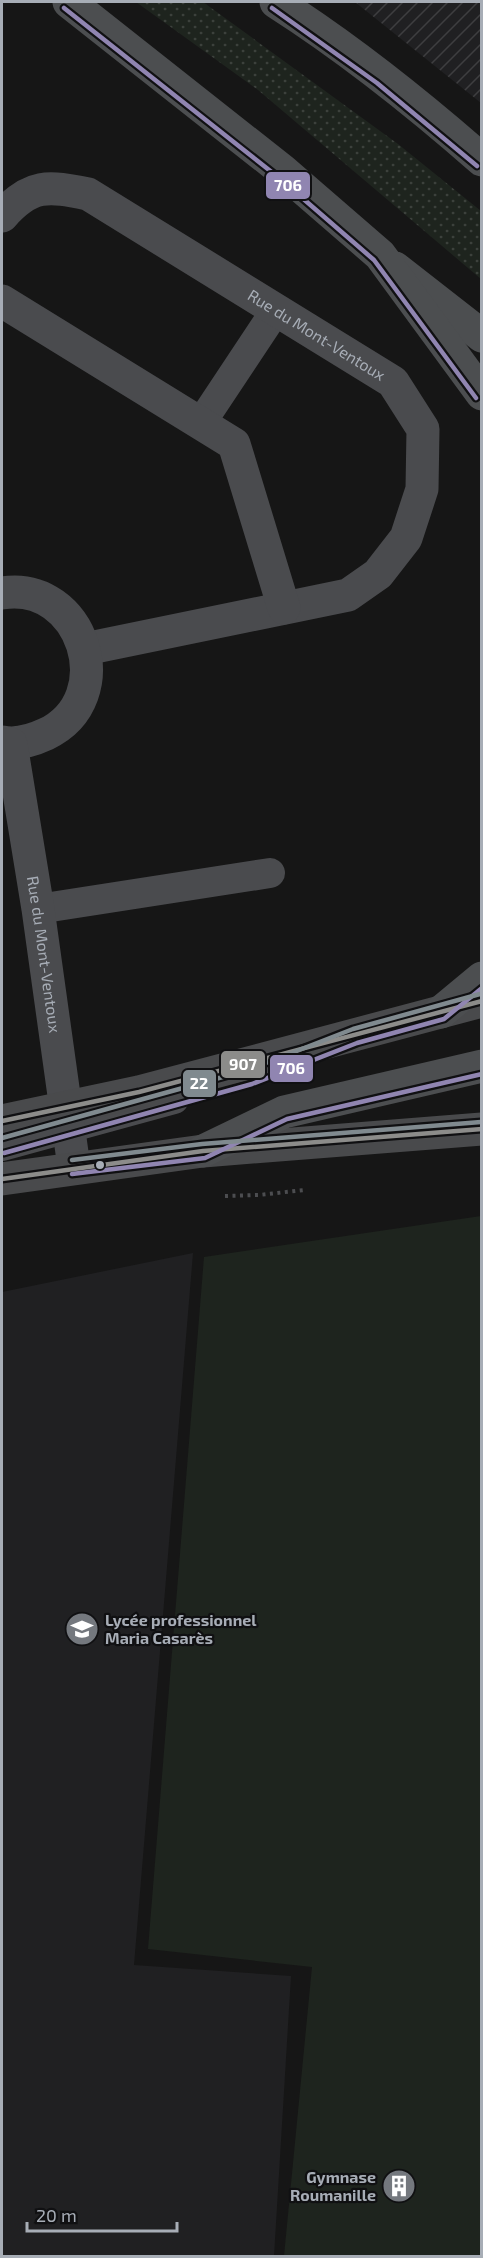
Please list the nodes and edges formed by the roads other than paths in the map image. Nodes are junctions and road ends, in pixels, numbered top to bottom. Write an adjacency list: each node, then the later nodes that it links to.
1 (69, 2): 5 (main road)
2 (276, 2): 3 (main road)
3 (482, 160)
4 (2, 216): 7 (street, Rue du Mont-Ventoux)
5 (380, 255): 8 (main road); 9 (main road)
6 (2, 301): 10 (street)
7 (276, 310): 10 (lane); 12 (street, Rue du Mont-Ventoux)
8 (482, 336)
9 (482, 394)
10 (201, 423): 12 (street)
11 (2, 593): 13 (street)
12 (284, 608): 13 (street, Rue du Mont-Ventoux)
13 (85, 649): 14 (street)
14 (6, 743): 16 (street, Rue du Mont-Ventoux)
15 (270, 873): 16 (lane)
16 (38, 909): 21 (street, Rue du Mont-Ventoux)
17 (482, 978): 19 (main road)
18 (482, 1000): 19 (main road)
19 (441, 1012): 21 (main road)
20 (482, 1066): 25 (main road)
21 (67, 1118): 22 (main road); 24 (lane); 26 (street, Rue du Mont-Ventoux)
22 (2, 1121)
23 (482, 1129): 25 (main road)
24 (2, 1146)
25 (203, 1151): 26 (main road)
26 (74, 1167): 27 (main road)
27 (2, 1179)

